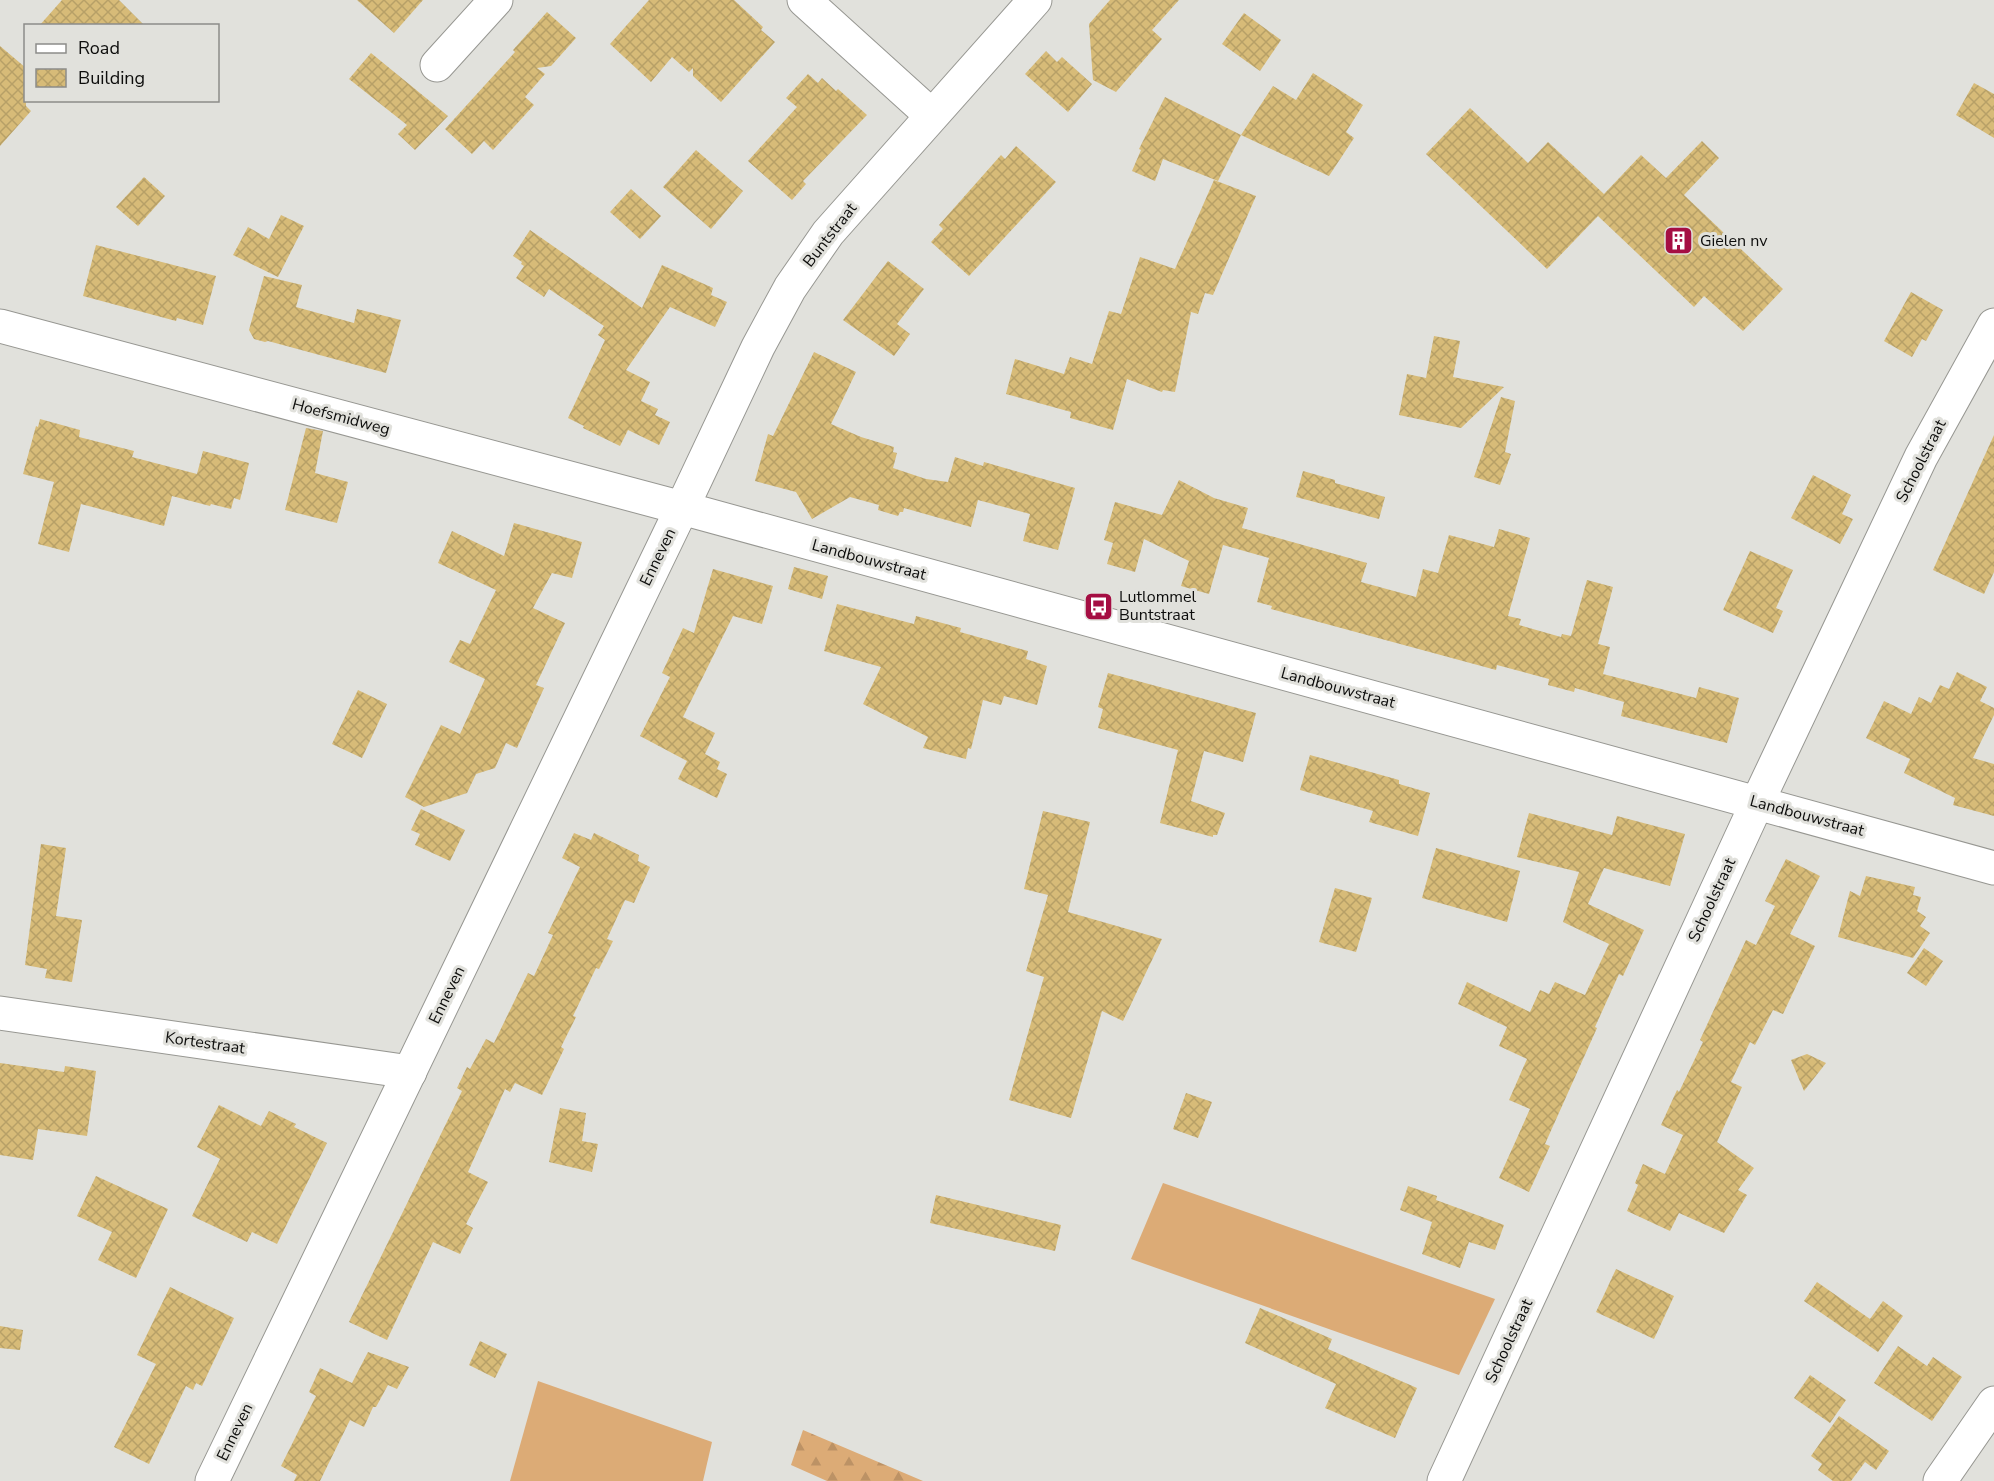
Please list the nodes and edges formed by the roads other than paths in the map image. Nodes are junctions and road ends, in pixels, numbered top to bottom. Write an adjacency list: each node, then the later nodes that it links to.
1 (496, 0): 4 (street)
2 (804, 0): 5 (street)
3 (1035, 0): 5 (street, Buntstraat)
4 (437, 65)
5 (931, 115): 8 (street, Buntstraat)
6 (1994, 325): 9 (street, Schoolstraat)
7 (0, 326): 8 (street, Hoefsmidweg)
8 (682, 508): 9 (street, Landbouwstraat); 12 (street, Enneven)
9 (1757, 803): 10 (street, Landbouwstraat); 15 (street, Schoolstraat)
10 (1994, 868)
11 (0, 1013): 12 (street, Kortestraat)
12 (410, 1072): 14 (street, Enneven)
13 (1994, 1403): 16 (street)
14 (212, 1481)
15 (1444, 1481)
16 (1940, 1481)

